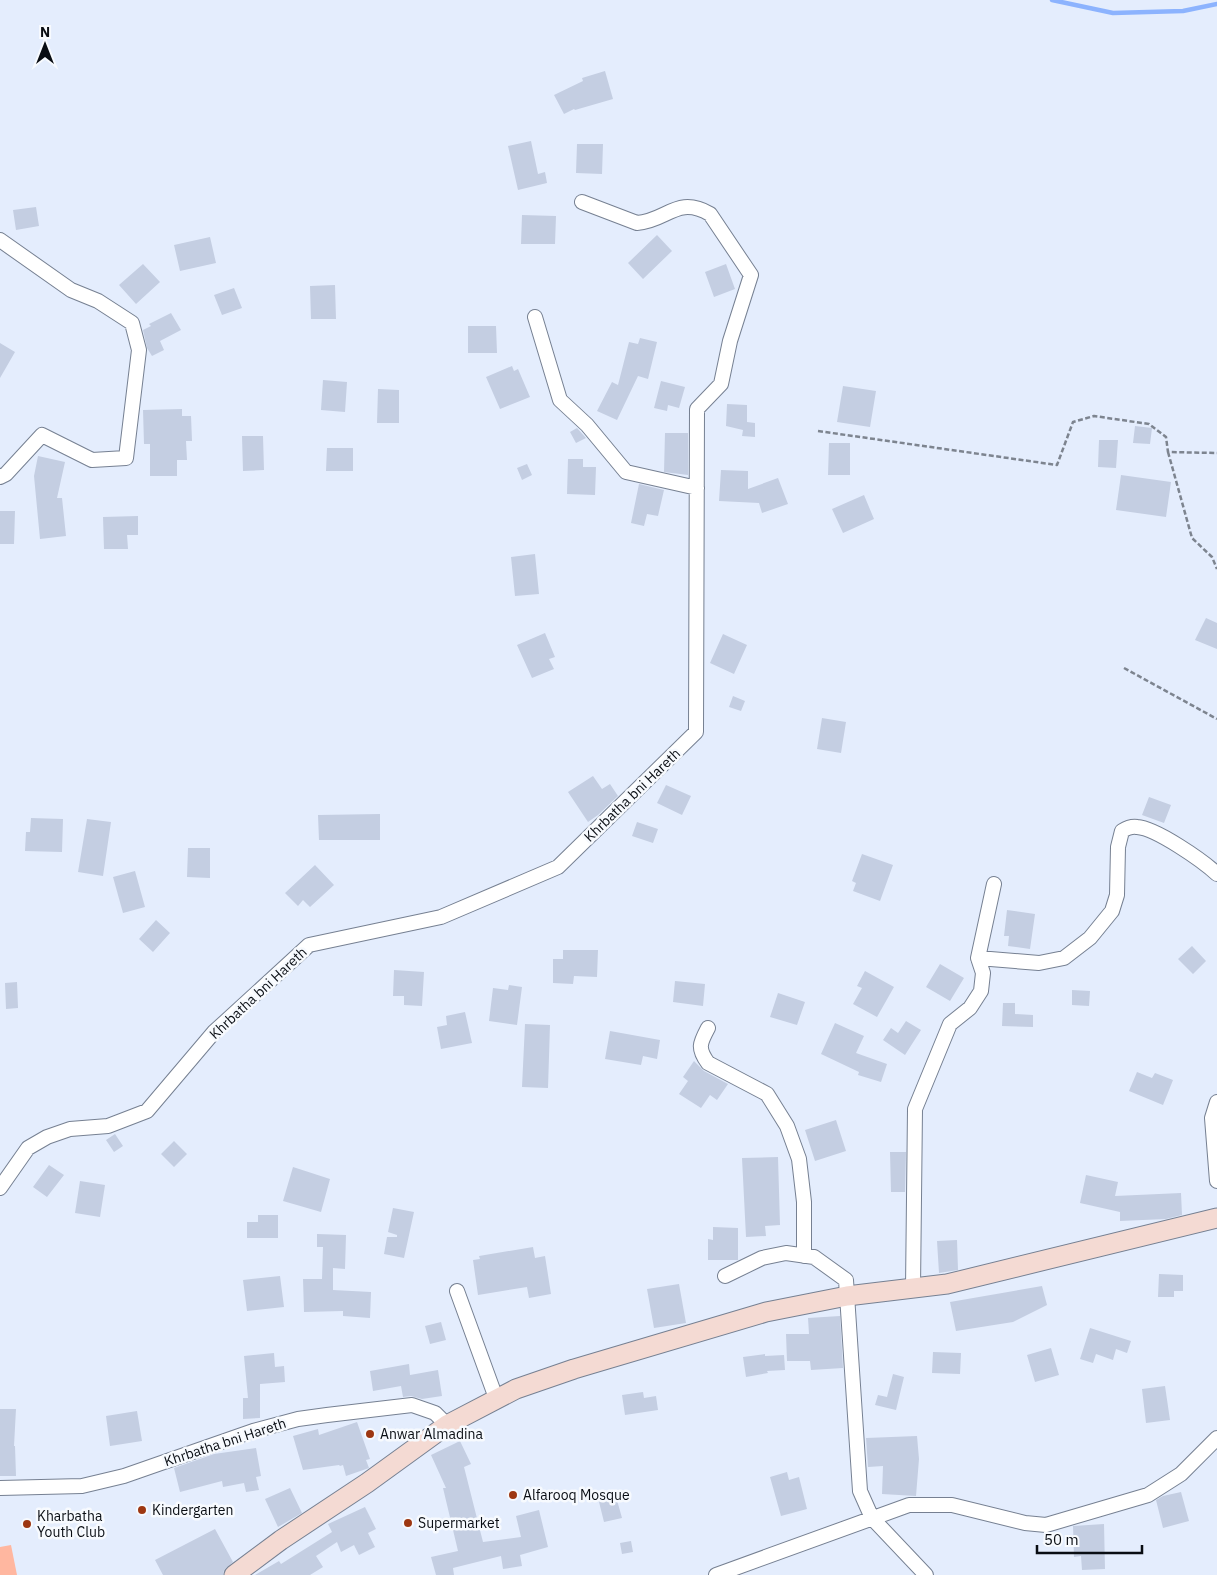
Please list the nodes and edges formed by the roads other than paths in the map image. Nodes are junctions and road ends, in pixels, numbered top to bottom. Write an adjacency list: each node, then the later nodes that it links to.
1 (582, 202): 5 (street, Khrbatha bni Hareth)
2 (0, 240): 4 (street)
3 (535, 317): 5 (street)
4 (0, 477)
5 (696, 488): 12 (street, Khrbatha bni Hareth)
6 (1217, 874): 8 (street)
7 (994, 884): 8 (street)
8 (978, 958): 16 (street)
9 (708, 1028): 14 (street)
10 (1217, 1102): 11 (street)
11 (1217, 1181)
12 (0, 1188)
13 (1217, 1218): 16 (street)
14 (804, 1256): 15 (street); 18 (street)
15 (725, 1276)
16 (913, 1288): 18 (street)
17 (457, 1291): 19 (street)
18 (847, 1296): 19 (street); 23 (street)
19 (496, 1398): 20 (street)
20 (446, 1425): 22 (street, Khrbatha bni Hareth); 24 (street)
21 (1217, 1438): 23 (street)
22 (0, 1488)
23 (872, 1518): 25 (street); 26 (street)
24 (234, 1575)
25 (716, 1575)
26 (926, 1575)

